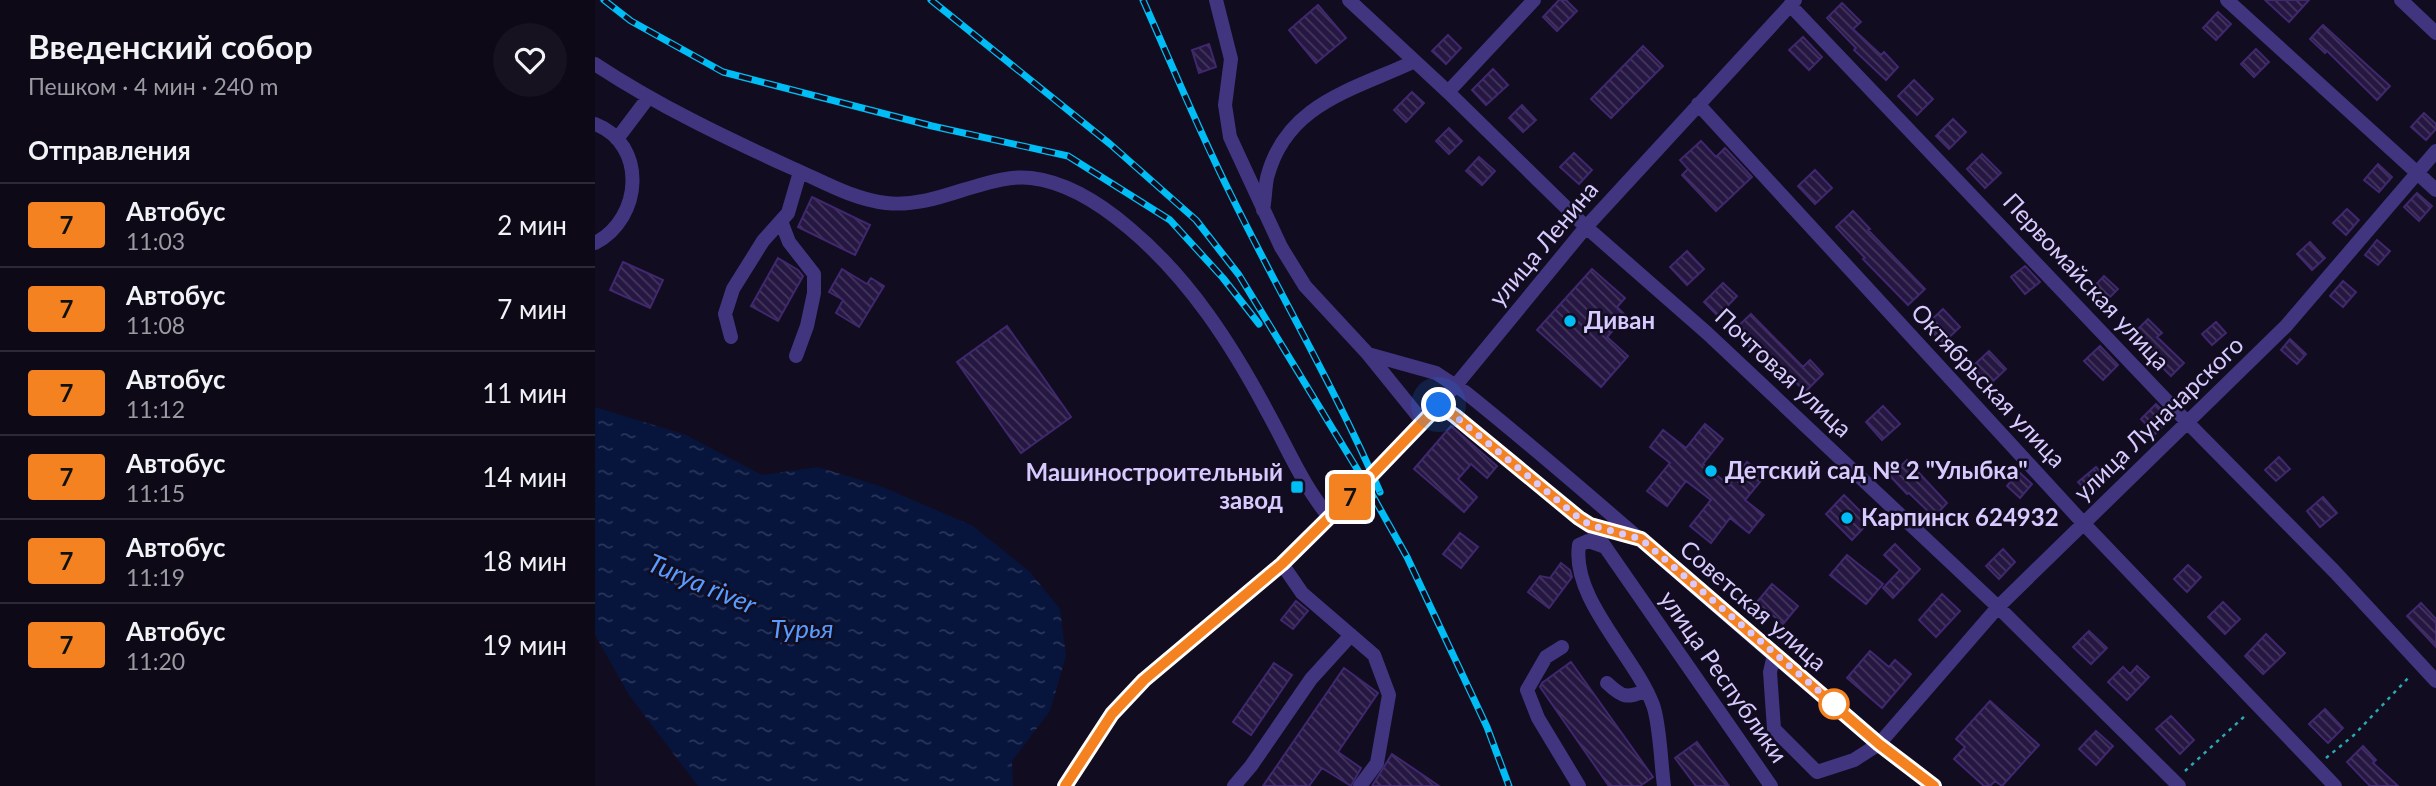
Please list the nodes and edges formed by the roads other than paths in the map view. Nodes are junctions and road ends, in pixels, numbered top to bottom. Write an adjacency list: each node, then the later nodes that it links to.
1 (1216, 0): 19 (street)
2 (1349, 0): 8 (street, Почтовая улица)
3 (1534, 0): 10 (street)
4 (2227, 0): 17 (street)
5 (2401, 0): 7 (street)
6 (1792, 2): 12 (street, улица Ленина); 29 (street, Первомайская улица)
7 (2436, 33)
8 (1415, 61): 10 (street, Почтовая улица); 19 (street)
9 (595, 64): 11 (street)
10 (1448, 92): 21 (street, Почтовая улица)
11 (648, 97): 14 (street); 16 (street)
12 (1698, 104): 21 (street, улица Ленина); 31 (street, Октябрьская улица)
13 (595, 124): 14 (street)
14 (617, 139): 22 (street)
15 (2436, 151): 17 (street, улица Луначарского)
16 (800, 172): 20 (street); 30 (street)
17 (2418, 173): 18 (street); 29 (street, улица Луначарского)
18 (2436, 190)
19 (1263, 211): 24 (street)
20 (781, 221): 23 (street); 25 (street)
21 (1586, 227): 26 (street, улица Ленина); 36 (street, Почтовая улица)
22 (595, 243)
23 (731, 337)
24 (1368, 354): 26 (street, Советская улица); 28 (street)
25 (796, 356)
26 (1456, 385): 27 (street, улица Ленина); 33 (street, Советская улица)
27 (1439, 405): 28 (street, улица Ленина); 32 (street, Советская улица)
28 (1423, 422): 30 (street, улица Ленина)
29 (2188, 423): 31 (street, улица Луначарского); 40 (street, Первомайская улица)
30 (1329, 518): 35 (street, улица Ленина)
31 (2084, 524): 36 (street, улица Луначарского); 52 (street, Октябрьская улица)
32 (1590, 525): 33 (street, Советская улица); 34 (street, улица Республики)
33 (1641, 539): 39 (street, Советская улица)
34 (1605, 547): 42 (street); 50 (street, улица Республики)
35 (1282, 564): 37 (street); 45 (street, улица Ленина)
36 (1998, 607): 43 (street, улица Луначарского); 44 (street, Почтовая улица)
37 (1351, 635): 46 (street); 47 (street)
38 (1562, 647): 48 (street)
39 (1774, 655): 43 (street, Советская улица); 43 (street, улица Луначарского)
40 (2436, 681)
41 (1607, 683): 42 (street)
42 (1646, 691): 49 (street)
43 (1879, 744): 51 (street, Советская улица)
44 (2174, 784)
45 (1065, 786)
46 (1234, 786)
47 (1360, 786)
48 (1579, 786)
49 (1664, 786)
50 (1771, 786)
51 (1934, 786)
52 (2336, 786)

